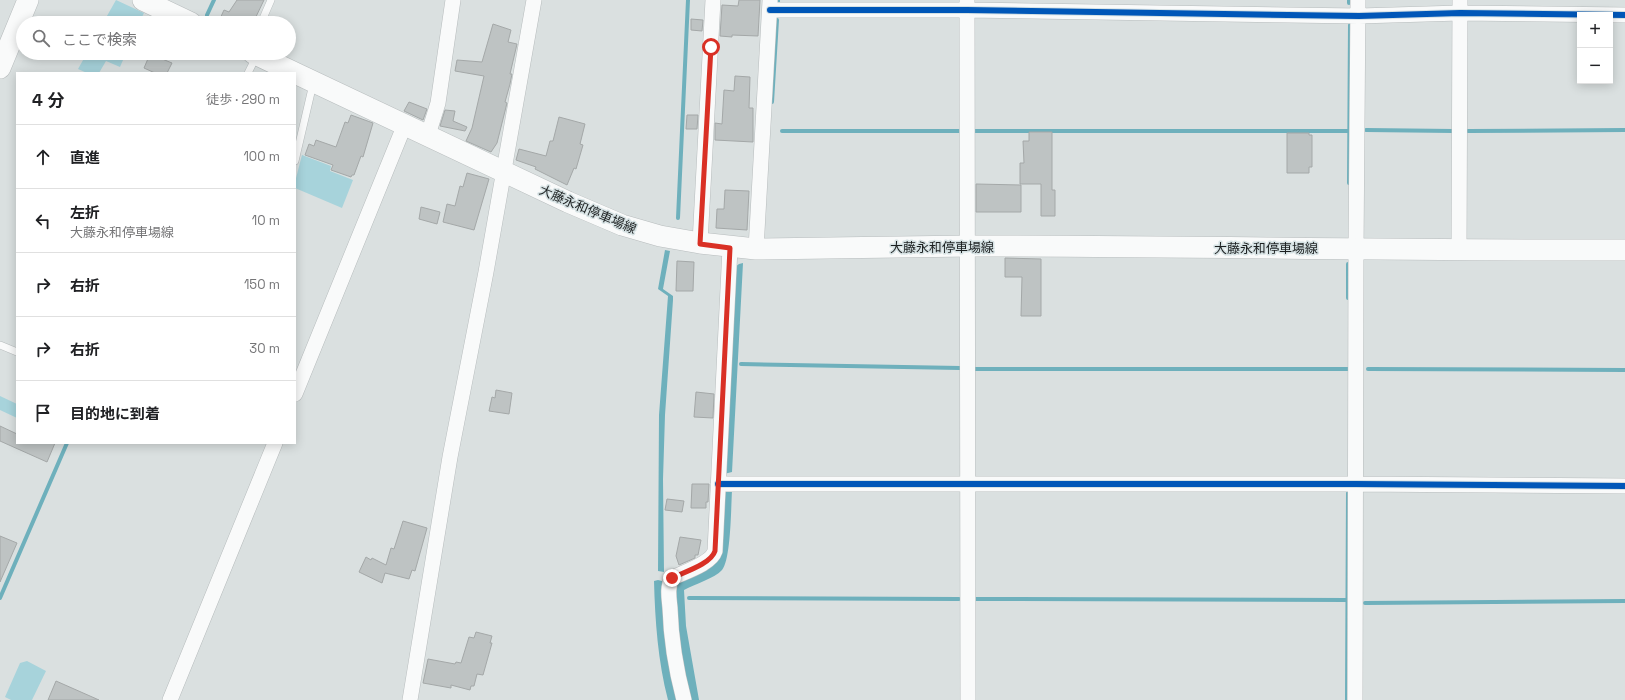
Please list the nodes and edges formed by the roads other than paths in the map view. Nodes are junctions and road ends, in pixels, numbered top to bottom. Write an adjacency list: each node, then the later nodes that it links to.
1 (28, 0): 12 (main road)
2 (143, 0): 13 (main road)
3 (271, 0): 14 (lane)
4 (453, 0): 22 (street)
5 (534, 0): 24 (street)
6 (713, 0): 25 (street)
7 (1358, 0): 15 (street)
8 (770, 5): 9 (street); 29 (street)
9 (967, 5): 15 (street); 26 (street)
10 (1460, 6): 11 (street); 15 (street); 31 (street)
11 (1625, 15)
12 (21, 16)
13 (176, 16)
14 (264, 16)
15 (1359, 16): 28 (street)
16 (16, 29): 18 (main road)
17 (253, 60): 19 (main road, 大藤永和停車場線)
18 (0, 68)
19 (289, 72)
20 (301, 76): 21 (main road, 大藤永和停車場線); 23 (lane)
21 (405, 124): 22 (main road, 大藤永和停車場線); 34 (street)
22 (428, 135): 24 (main road, 大藤永和停車場線)
23 (296, 147)
24 (504, 171): 25 (main road, 大藤永和停車場線); 41 (street)
25 (700, 244): 27 (main road, 大藤永和停車場線)
26 (969, 246): 28 (main road, 大藤永和停車場線); 29 (main road, 大藤永和停車場線); 37 (street)
27 (730, 248): 29 (main road, 大藤永和停車場線); 36 (street)
28 (1356, 248): 31 (main road, 大藤永和停車場線); 38 (street)
29 (756, 249)
30 (1625, 250): 31 (main road, 大藤永和停車場線)
31 (1459, 251)
32 (0, 345): 33 (lane)
33 (16, 352)
34 (296, 392)
35 (275, 444): 40 (street)
36 (718, 484): 37 (street); 42 (street)
37 (967, 484): 38 (street); 43 (street)
38 (1356, 484): 39 (street); 44 (street)
39 (1625, 486)
40 (170, 700)
41 (410, 700)
42 (684, 700)
43 (968, 700)
44 (1356, 700)

